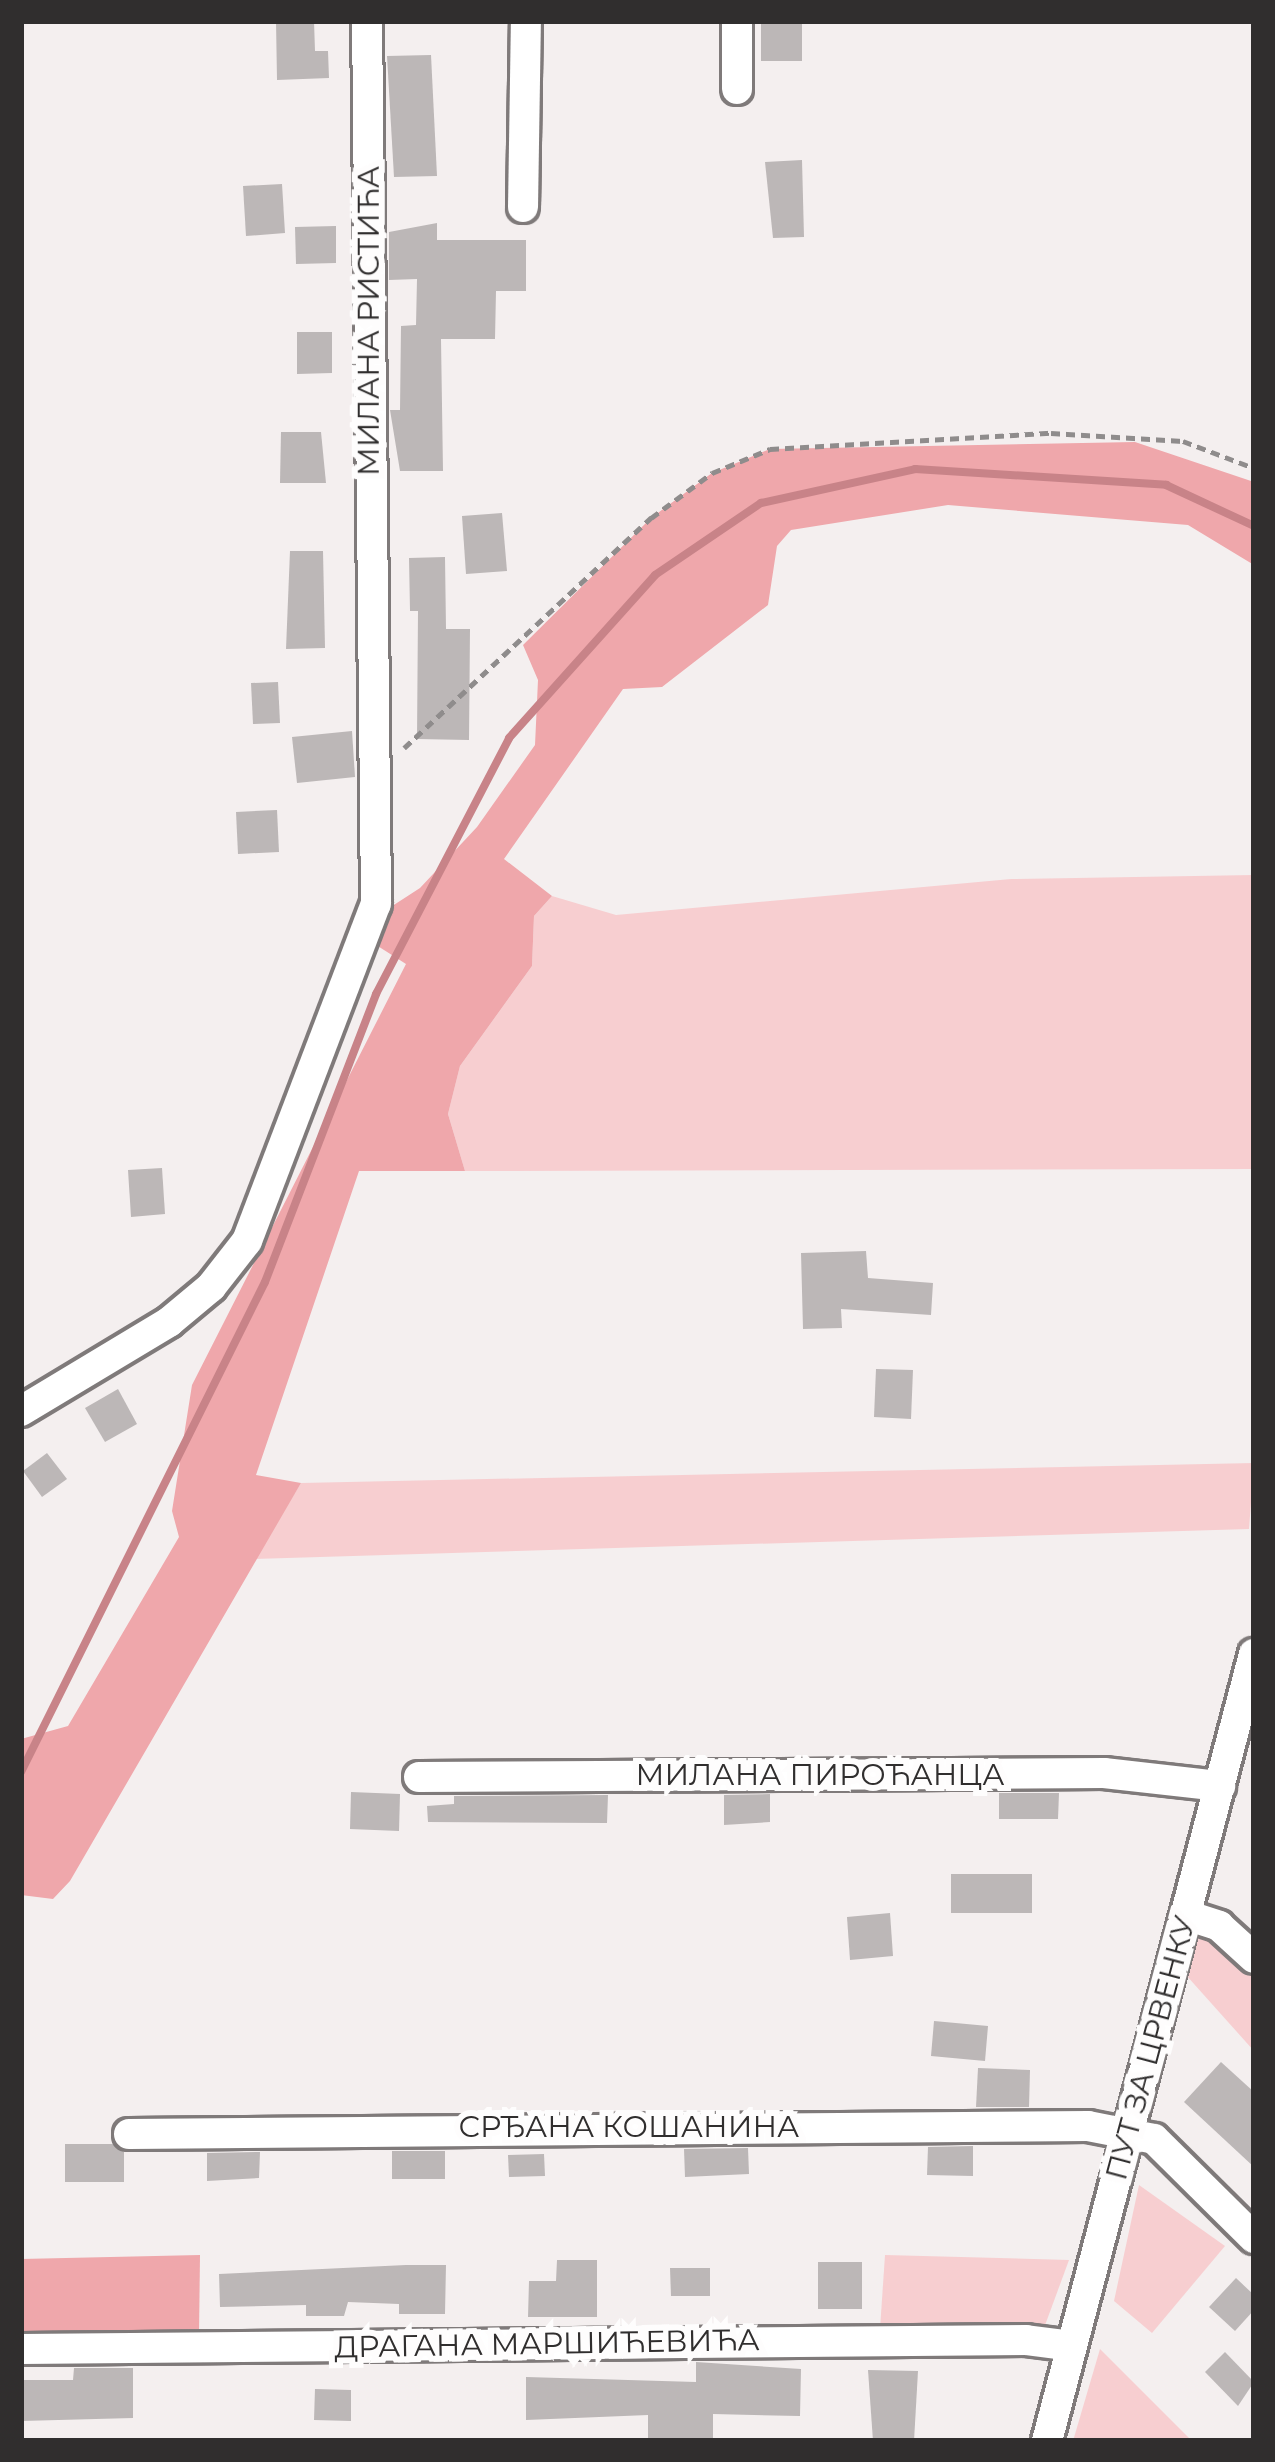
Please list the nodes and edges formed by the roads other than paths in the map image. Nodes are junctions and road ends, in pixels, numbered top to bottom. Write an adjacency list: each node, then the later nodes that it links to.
1 (367, 21): 6 (street, МИЛАНА РИСТИЋА)
2 (526, 21): 5 (street)
3 (737, 21): 4 (street)
4 (737, 88)
5 (523, 207)
6 (21, 1411)
7 (1254, 1654): 9 (street, ПУТ ЗА ЦРВЕНКУ)
8 (419, 1777): 9 (street, МИЛАНА ПИРОЋАНЦА)
9 (1220, 1786): 10 (street, ПУТ ЗА ЦРВЕНКУ)
10 (1186, 1915): 11 (street); 12 (street, ПУТ ЗА ЦРВЕНКУ)
11 (1254, 1958)
12 (1128, 2131): 13 (street, СРЂАНА КОШАНИНА); 14 (street); 15 (street, ПУТ ЗА ЦРВЕНКУ)
13 (129, 2134)
14 (1254, 2238)
15 (1072, 2347): 16 (street, ДРАГАНА МАРШИЋЕВИЋА); 17 (street, ПУТ ЗА ЦРВЕНКУ)
16 (21, 2350)
17 (1047, 2441)

